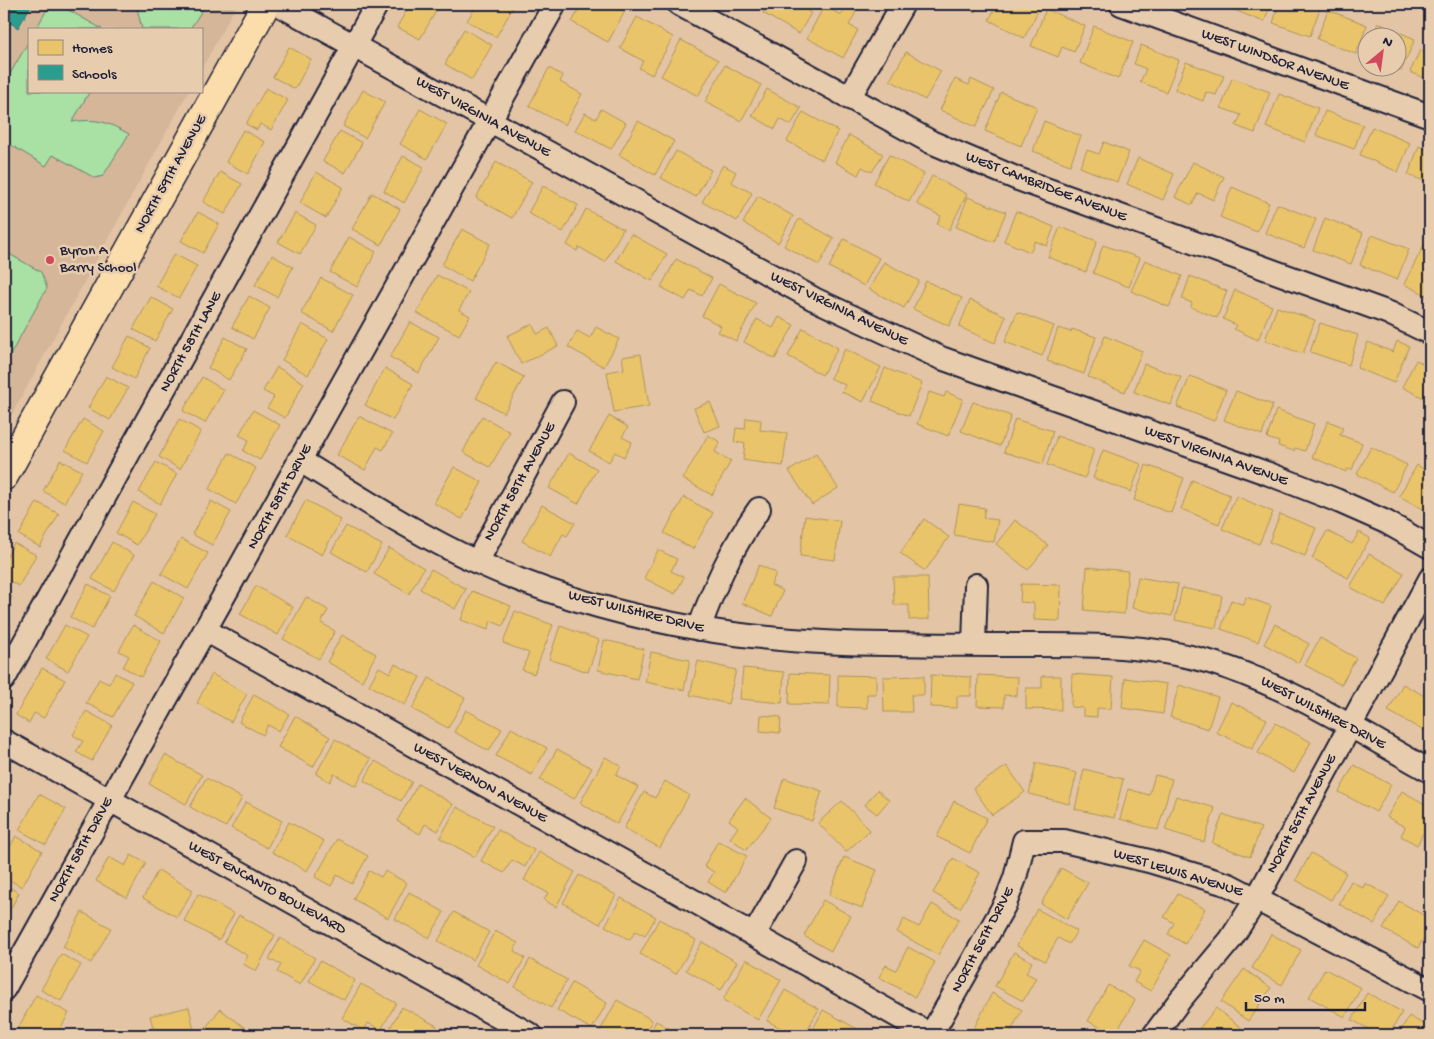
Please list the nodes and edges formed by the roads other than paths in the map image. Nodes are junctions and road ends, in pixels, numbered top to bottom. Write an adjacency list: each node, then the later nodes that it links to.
1 (266, 4): 15 (main road, NORTH 59TH AVENUE)
2 (278, 4): 8 (street, WEST VIRGINIA AVENUE)
3 (377, 4): 8 (street, NORTH 58TH LANE)
4 (555, 4): 11 (street, NORTH 58TH DRIVE)
5 (679, 4): 9 (street, WEST CAMBRIDGE AVENUE)
6 (903, 4): 9 (street)
7 (1121, 4): 10 (street, WEST WINDSOR AVENUE)
8 (354, 46): 11 (street, WEST VIRGINIA AVENUE); 24 (street, NORTH 58TH LANE)
9 (849, 98): 12 (street, WEST CAMBRIDGE AVENUE)
10 (1430, 116)
11 (490, 120): 14 (street, NORTH 58TH DRIVE); 17 (street, WEST VIRGINIA AVENUE)
12 (1430, 333)
13 (563, 402): 18 (street, NORTH 58TH AVENUE)
14 (300, 460): 18 (street, WEST WILSHIRE DRIVE); 22 (street, NORTH 58TH DRIVE)
15 (4, 476)
16 (759, 510): 21 (street)
17 (1430, 547)
18 (477, 562): 21 (street, WEST WILSHIRE DRIVE)
19 (1430, 578): 25 (street, NORTH 56TH AVENUE)
20 (976, 585): 23 (street)
21 (699, 629): 23 (street, WEST WILSHIRE DRIVE)
22 (205, 630): 28 (street, NORTH 58TH DRIVE); 32 (street, WEST VERNON AVENUE)
23 (974, 644): 25 (street, WEST WILSHIRE DRIVE)
24 (4, 679)
25 (1349, 727): 27 (street, WEST WILSHIRE DRIVE); 31 (street, NORTH 56TH AVENUE)
26 (4, 741): 28 (street, WEST ENCANTO BOULEVARD)
27 (1430, 771)
28 (109, 800): 33 (street, NORTH 58TH DRIVE); 35 (street, WEST ENCANTO BOULEVARD)
29 (1024, 841): 31 (street, WEST LEWIS AVENUE); 36 (street, NORTH 56TH DRIVE)
30 (796, 861): 32 (street)
31 (1257, 898): 34 (street, WEST LEWIS AVENUE); 37 (street, NORTH 56TH AVENUE)
32 (754, 935): 36 (street, WEST VERNON AVENUE)
33 (4, 989)
34 (1430, 990)
35 (530, 1035)
36 (931, 1035)
37 (1154, 1035)

